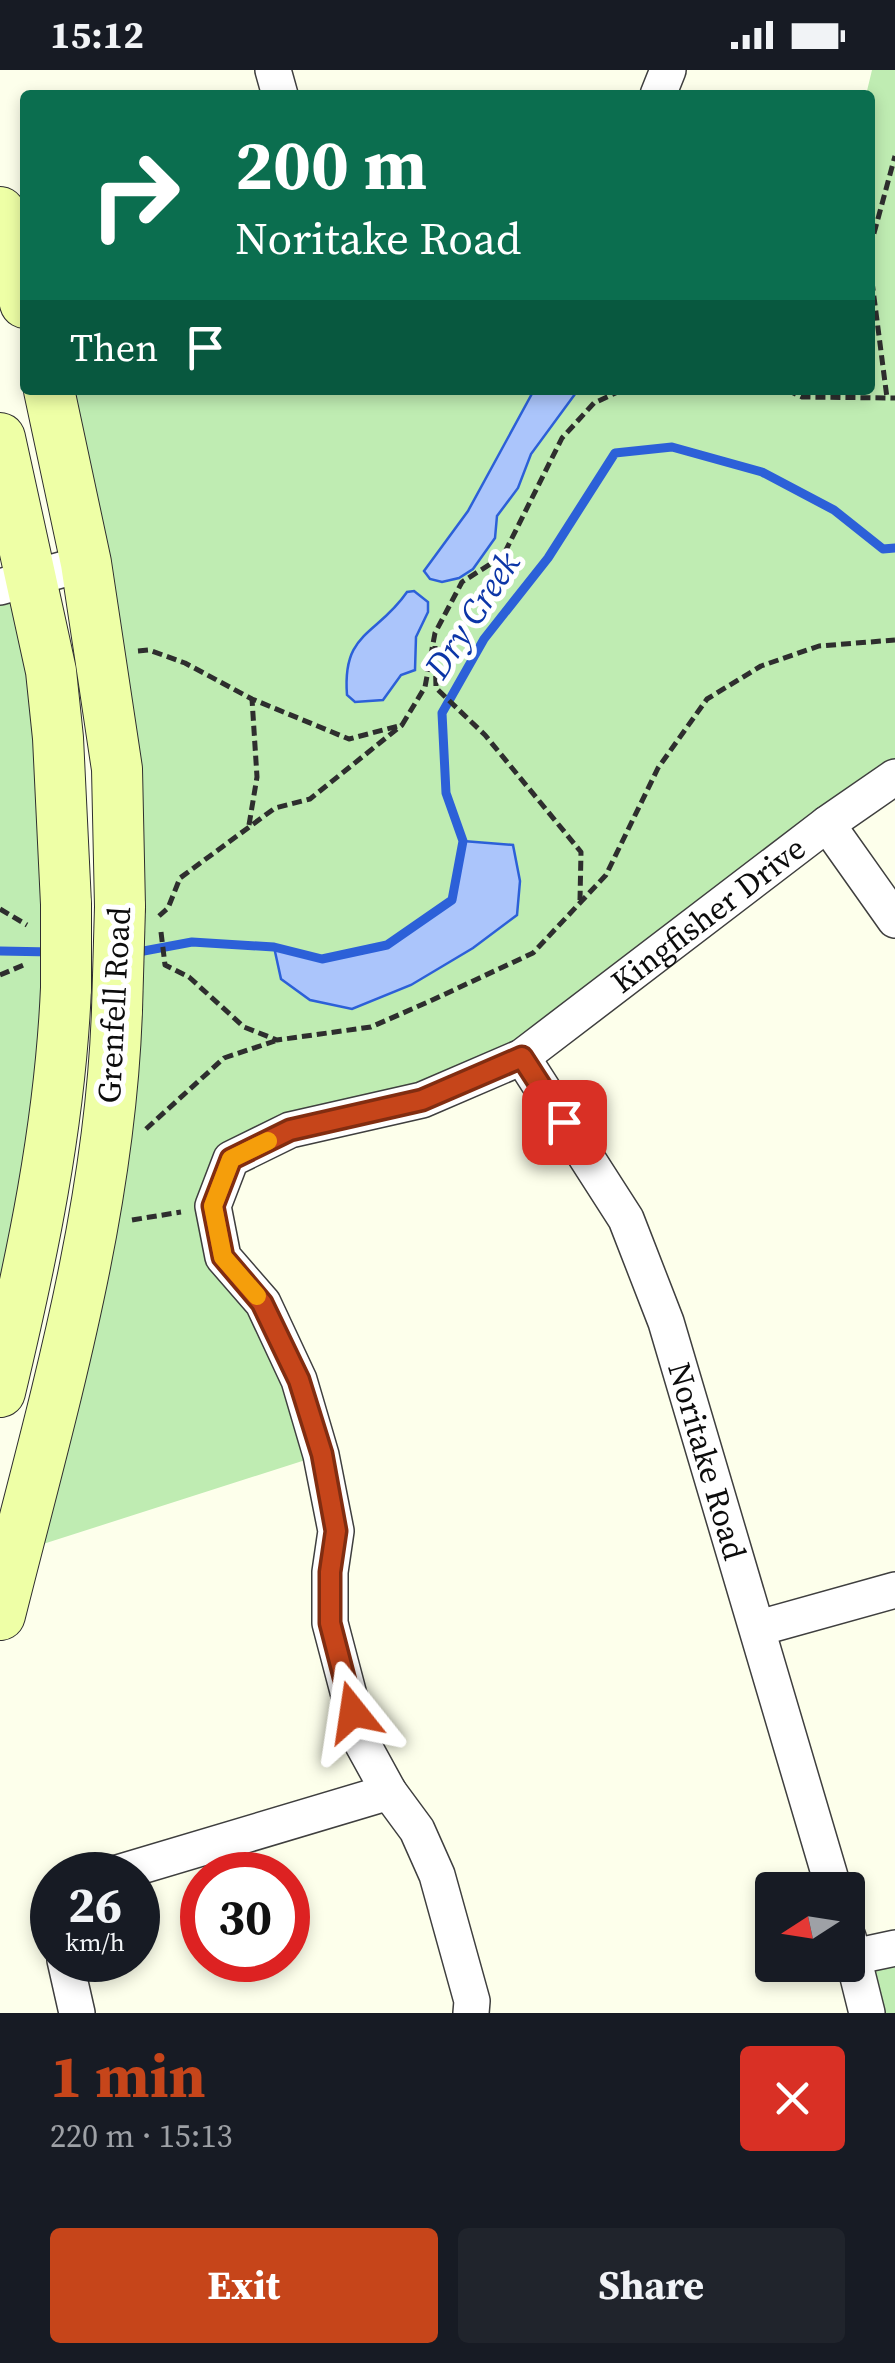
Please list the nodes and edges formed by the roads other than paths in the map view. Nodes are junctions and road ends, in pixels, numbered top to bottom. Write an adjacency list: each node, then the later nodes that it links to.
1 (0, 212): 2 (main road)
2 (20, 285)
3 (49, 395): 5 (main road, Grenfell Road)
4 (0, 438): 6 (main road, Grenfell Road)
5 (86, 562): 6 (street); 13 (main road, Grenfell Road, bridge)
6 (16, 582): 11 (main road, Grenfell Road, bridge)
7 (895, 777): 8 (street, Kingfisher Drive)
8 (827, 824): 9 (street); 10 (street, Kingfisher Drive)
9 (895, 920)
10 (522, 1057): 14 (street, Noritake Road); 15 (street, Kingfisher Drive)
11 (0, 1392)
12 (895, 1590): 14 (street)
13 (0, 1615)
14 (759, 1628): 17 (street, Noritake Road)
15 (388, 1792): 16 (street); 23 (street)
16 (160, 1860)
17 (829, 1872)
18 (865, 1947): 19 (street)
19 (895, 1948)
20 (71, 1982): 22 (street)
21 (858, 1982): 24 (street)
22 (77, 2013)
23 (471, 2013)
24 (866, 2013)

